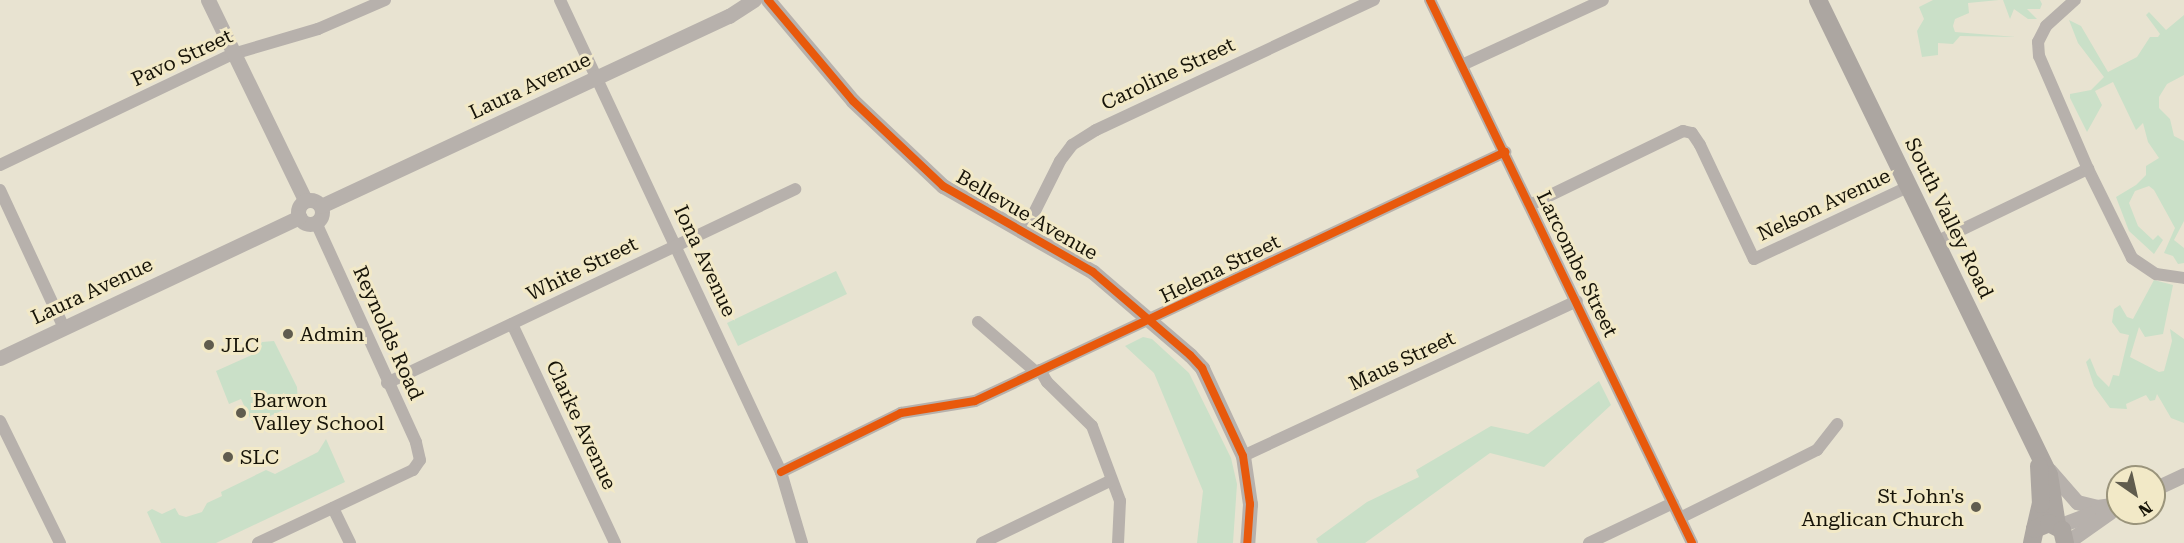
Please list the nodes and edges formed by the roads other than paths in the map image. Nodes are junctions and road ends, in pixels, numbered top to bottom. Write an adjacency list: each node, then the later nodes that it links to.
1 (208, 0): 11 (street)
2 (385, 0): 11 (street, Pavo Street)
3 (560, 0): 13 (street, Iona Avenue)
4 (754, 0): 13 (street, Laura Avenue)
5 (768, 0): 25 (street, Bellevue Avenue)
6 (1374, 0): 25 (street, Caroline Street)
7 (1430, 0): 12 (street, Larcombe Street)
8 (1603, 0): 12 (street)
9 (1818, 0): 17 (main road, South Valley Road)
10 (2075, 0): 16 (street)
11 (233, 54): 15 (street, Pavo Street); 20 (street)
12 (1462, 64): 14 (street, Larcombe Street)
13 (597, 78): 22 (street, Laura Avenue); 27 (street, Iona Avenue)
14 (1505, 152): 21 (street, Larcombe Street); 30 (street, Helena Street)
15 (0, 165)
16 (2088, 169): 26 (street); 28 (street)
17 (1908, 187): 21 (street, Nelson Avenue); 26 (main road, South Valley Road)
18 (795, 189): 27 (street, White Street)
19 (0, 190): 33 (street)
20 (305, 200): 22 (street); 23 (street)
21 (1530, 205): 29 (street, Larcombe Street)
22 (321, 206): 24 (street)
23 (299, 217): 24 (street); 33 (street, Laura Avenue)
24 (316, 222): 36 (street, Reynolds Road)
25 (1024, 233): 30 (street, Bellevue Avenue)
26 (1936, 242): 39 (main road, South Valley Road)
27 (676, 245): 32 (street, White Street); 41 (street, Iona Avenue)
28 (2184, 278)
29 (1576, 302): 40 (street, Maus Street); 45 (street, Larcombe Street)
30 (1153, 320): 35 (street, Helena Street); 40 (street, Bellevue Avenue)
31 (978, 321): 35 (street)
32 (512, 324): 36 (street, White Street); 56 (street, Clarke Avenue)
33 (64, 327): 34 (street, Laura Avenue)
34 (0, 358)
35 (1038, 371): 41 (street, Helena Street); 43 (street)
36 (387, 383): 47 (street, Reynolds Road)
37 (0, 421): 53 (street)
38 (1837, 424): 50 (street)
39 (2038, 455): 46 (street); 51 (main road, South Valley Road); 52 (main road, South Valley Road)
40 (1243, 456): 60 (street, Bellevue Avenue)
41 (782, 472): 57 (street, Iona Avenue)
42 (2184, 475): 44 (street)
43 (1112, 480): 58 (street); 59 (street)
44 (2166, 483)
45 (1673, 503): 50 (street, Larcombe Street); 61 (street)
46 (2106, 506)
47 (333, 508): 54 (street); 55 (street)
48 (2106, 509): 51 (street)
49 (2106, 514): 63 (street)
50 (1680, 518): 62 (street, Larcombe Street)
51 (2058, 525): 52 (main road); 63 (main road, South Valley Road)
52 (2030, 536)
53 (60, 543)
54 (258, 543)
55 (350, 543)
56 (615, 543)
57 (802, 543)
58 (982, 543)
59 (1118, 543)
60 (1247, 543)
61 (1589, 543)
62 (1692, 543)
63 (2066, 543)

